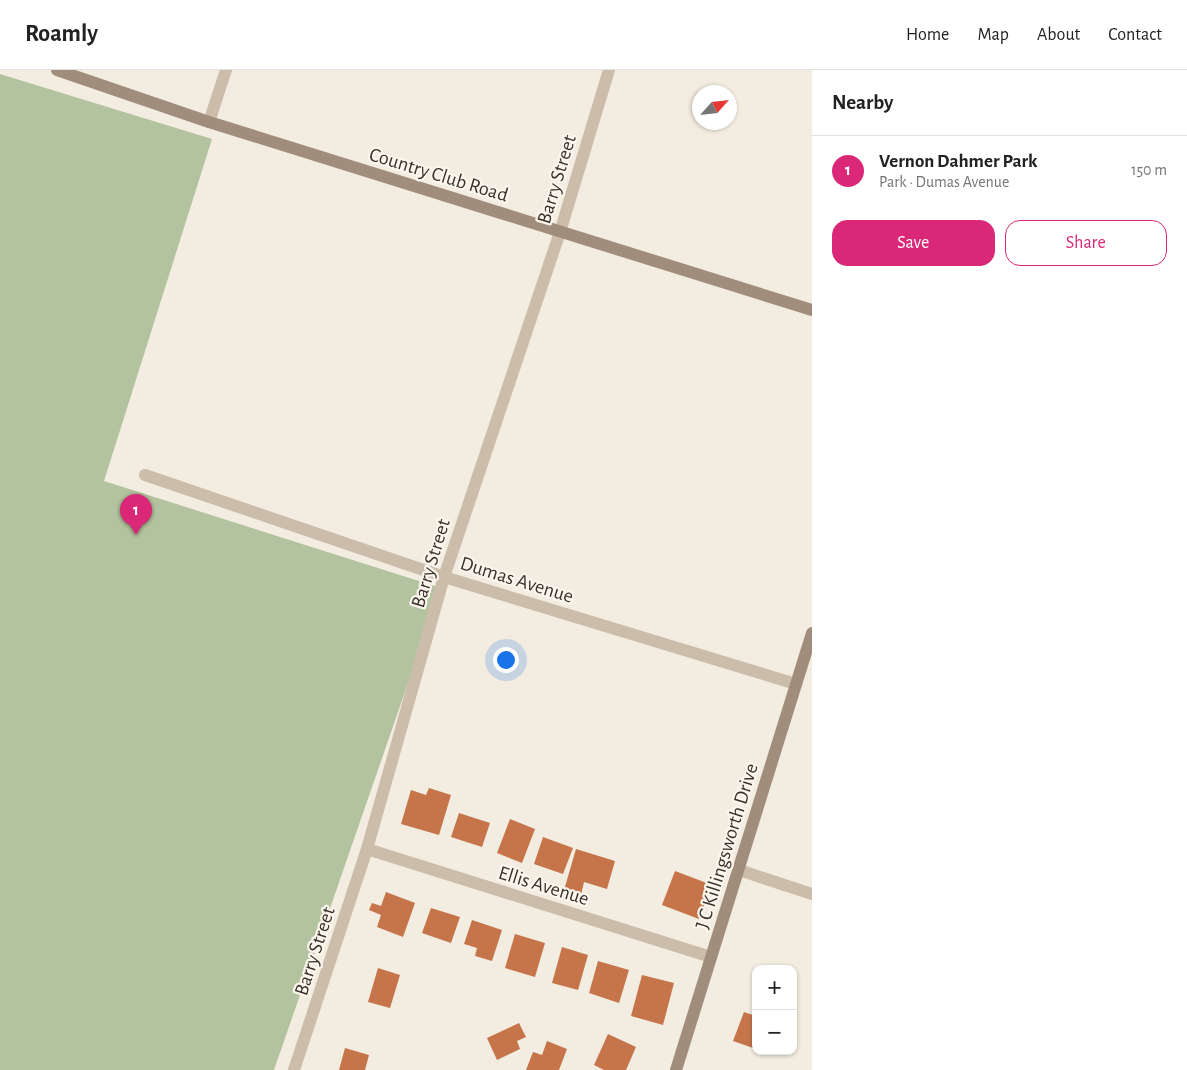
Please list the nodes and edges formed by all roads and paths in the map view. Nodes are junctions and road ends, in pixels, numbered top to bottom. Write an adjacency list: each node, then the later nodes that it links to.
1 (57, 70): 4 (street, Country Club Road)
2 (226, 70): 4 (street)
3 (608, 70): 5 (street, Barry Street)
4 (209, 122): 5 (street, Country Club Road)
5 (560, 232): 6 (street, Country Club Road); 8 (street, Barry Street)
6 (812, 310)
7 (145, 475): 8 (street, Dumas Avenue)
8 (444, 577): 10 (street, Dumas Avenue); 11 (street, Barry Street)
9 (812, 633): 10 (street, J C Killingsworth Drive)
10 (796, 684): 12 (street, J C Killingsworth Drive)
11 (367, 849): 14 (street, Ellis Avenue); 15 (street, Barry Street)
12 (739, 870): 13 (street); 14 (street, J C Killingsworth Drive)
13 (812, 894)
14 (710, 957): 16 (street, J C Killingsworth Drive)
15 (294, 1070)
16 (676, 1070)

